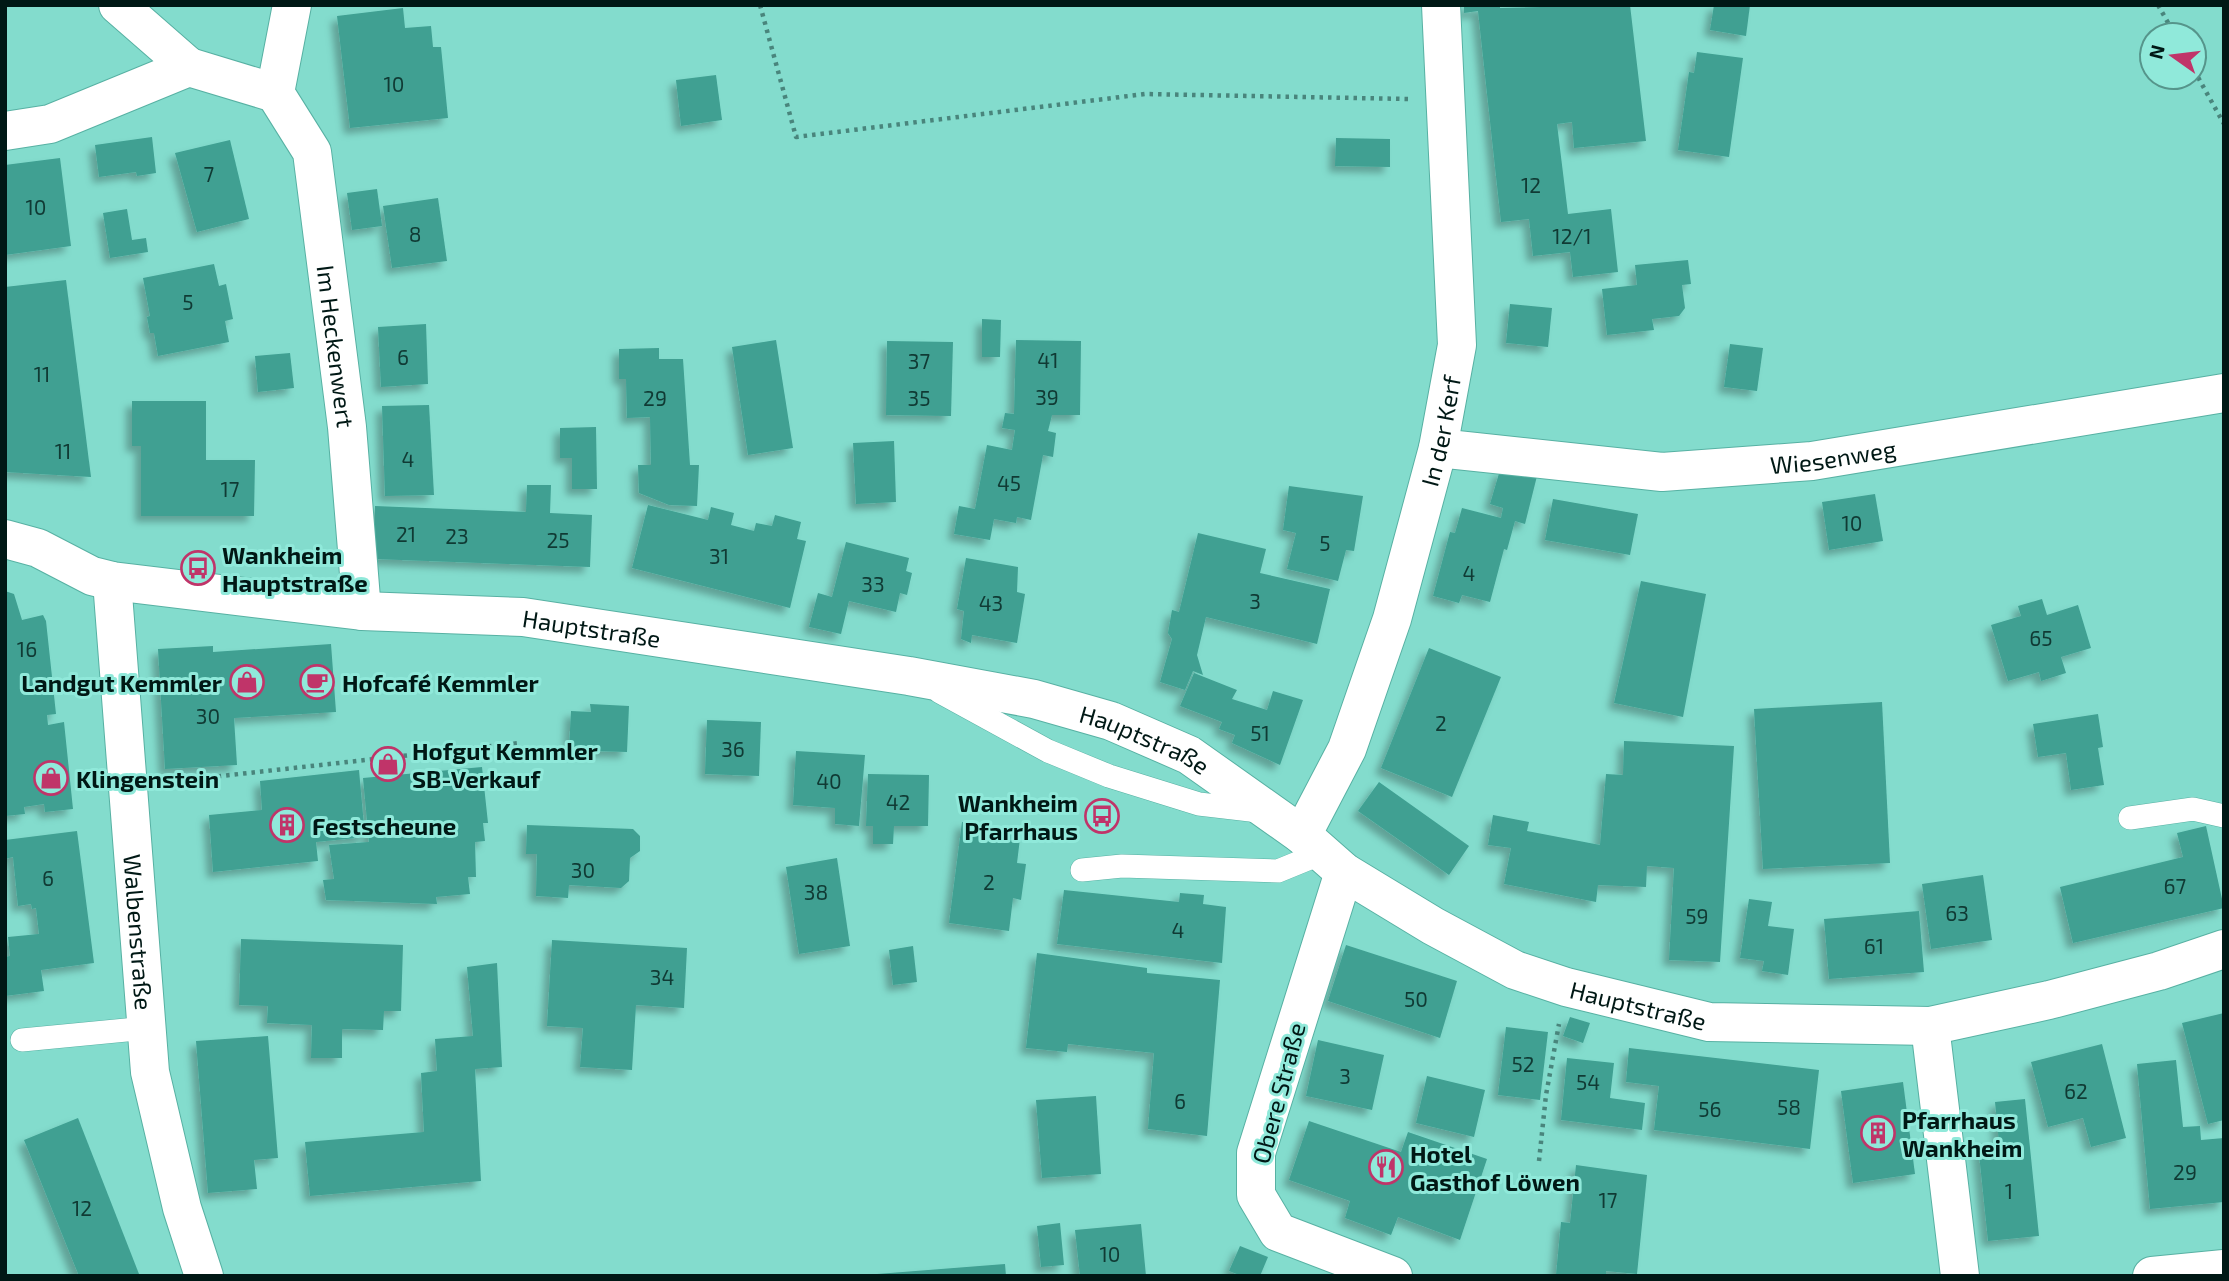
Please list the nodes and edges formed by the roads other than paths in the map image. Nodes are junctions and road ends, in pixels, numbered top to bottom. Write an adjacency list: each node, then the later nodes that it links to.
1 (118, 5): 4 (street)
2 (292, 5): 5 (street)
3 (1441, 5): 8 (street, In der Kerf)
4 (189, 67): 5 (street); 6 (street)
5 (275, 93): 11 (street, Im Heckenwert)
6 (5, 131)
7 (2224, 393): 8 (street, Wiesenweg)
8 (1438, 448): 16 (street, In der Kerf)
9 (5, 539): 10 (street, Hauptstraße)
10 (112, 581): 11 (street, Hauptstraße); 20 (street, Walbenstraße)
11 (362, 611): 12 (street, Hauptstraße)
12 (909, 676): 13 (lane); 13 (street, Hauptstraße)
13 (1267, 812): 16 (street, Hauptstraße)
14 (2224, 816): 15 (lane)
15 (2130, 818)
16 (1323, 853): 17 (lane); 19 (street, Hauptstraße); 24 (street, Obere Straße)
17 (1082, 870)
18 (2224, 949): 19 (street, Hauptstraße)
19 (1930, 1026): 25 (street)
20 (146, 1028): 21 (lane); 23 (street, Walbenstraße)
21 (22, 1040)
22 (2224, 1269): 26 (street)
23 (204, 1276)
24 (1393, 1276)
25 (1960, 1276)
26 (2152, 1276)

